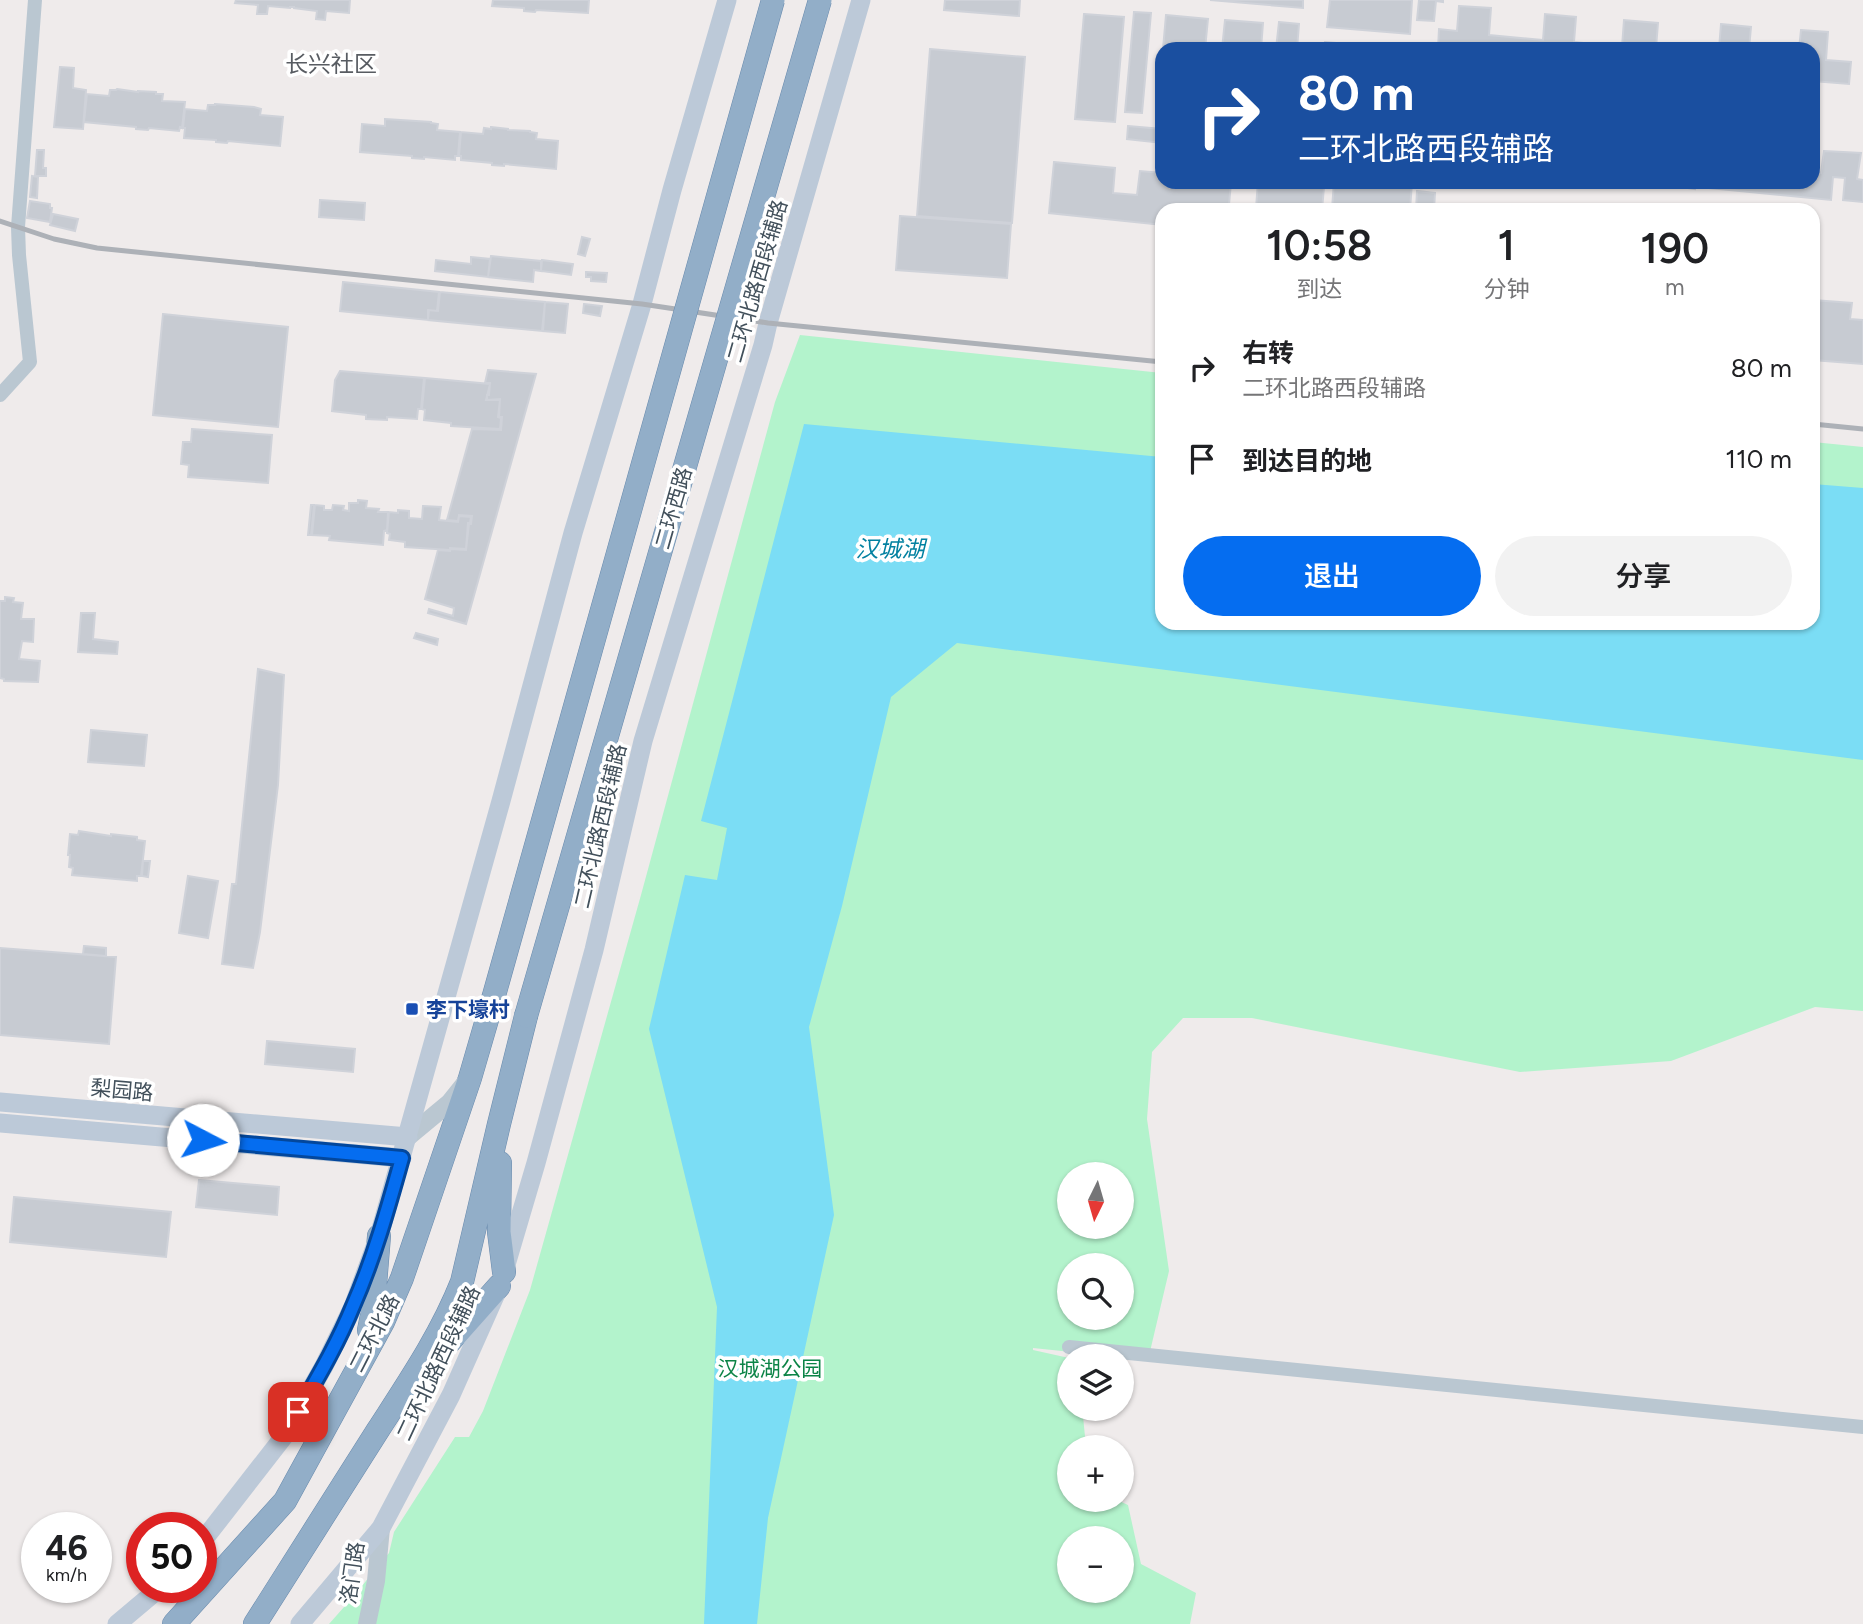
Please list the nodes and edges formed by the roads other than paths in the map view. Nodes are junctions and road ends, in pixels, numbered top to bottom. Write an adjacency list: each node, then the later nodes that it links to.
1 (34, 0): 6 (street)
2 (727, 0): 12 (main road)
3 (773, 0): 7 (highway, 二环西路, bridge)
4 (820, 0): 11 (highway, 二环西路, bridge)
5 (861, 0): 15 (main road, 二环北路西段辅路)
6 (0, 395)
7 (493, 999): 8 (highway, 二环北路)
8 (470, 1078): 12 (street); 17 (highway, 二环北路)
9 (0, 1102): 12 (main road, 梨园路)
10 (0, 1123): 13 (main road, 梨园路)
11 (499, 1124): 15 (highway); 18 (highway)
12 (408, 1137): 13 (main road)
13 (402, 1158): 14 (main road)
14 (379, 1236): 17 (highway); 20 (main road)
15 (501, 1279): 18 (highway); 21 (main road, 二环北路西段辅路)
16 (1134, 1354): 19 (street)
17 (360, 1362): 24 (highway, 二环北路)
18 (396, 1402): 25 (highway)
19 (1863, 1427)
20 (217, 1522)
21 (381, 1528): 26 (main road, 二环北路西段辅路); 27 (street, 洛门路)
22 (142, 1603): 23 (main road)
23 (117, 1624)
24 (174, 1624)
25 (255, 1624)
26 (300, 1624)
27 (367, 1624)

